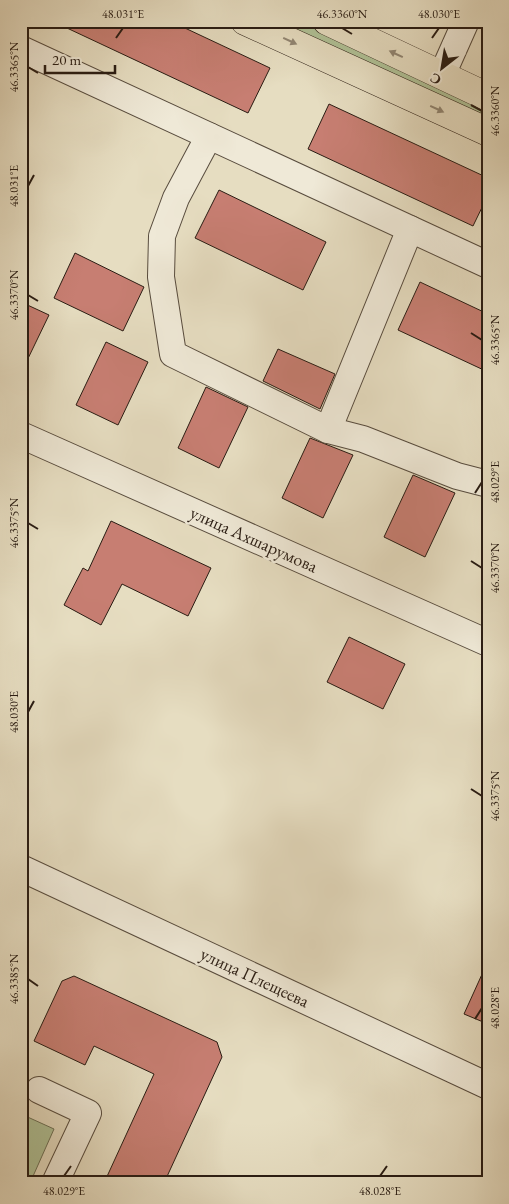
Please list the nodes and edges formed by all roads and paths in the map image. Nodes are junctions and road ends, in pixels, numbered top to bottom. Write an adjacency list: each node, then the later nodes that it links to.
1 (245, 21): 7 (main road, one-way to 7)
2 (328, 21): 5 (main road, one-way to 2)
3 (466, 21): 5 (street)
4 (21, 49): 8 (street)
5 (442, 75): 6 (main road)
6 (488, 97)
7 (488, 132)
8 (210, 136): 9 (street); 11 (street)
9 (410, 229): 10 (street); 11 (street)
10 (488, 265)
11 (328, 430): 13 (street)
12 (21, 435): 14 (street, улица Ахшарумова)
13 (488, 484)
14 (488, 643)
15 (21, 868): 16 (street, улица Плещеева)
16 (488, 1086)
17 (39, 1090): 18 (street)
18 (55, 1183)

